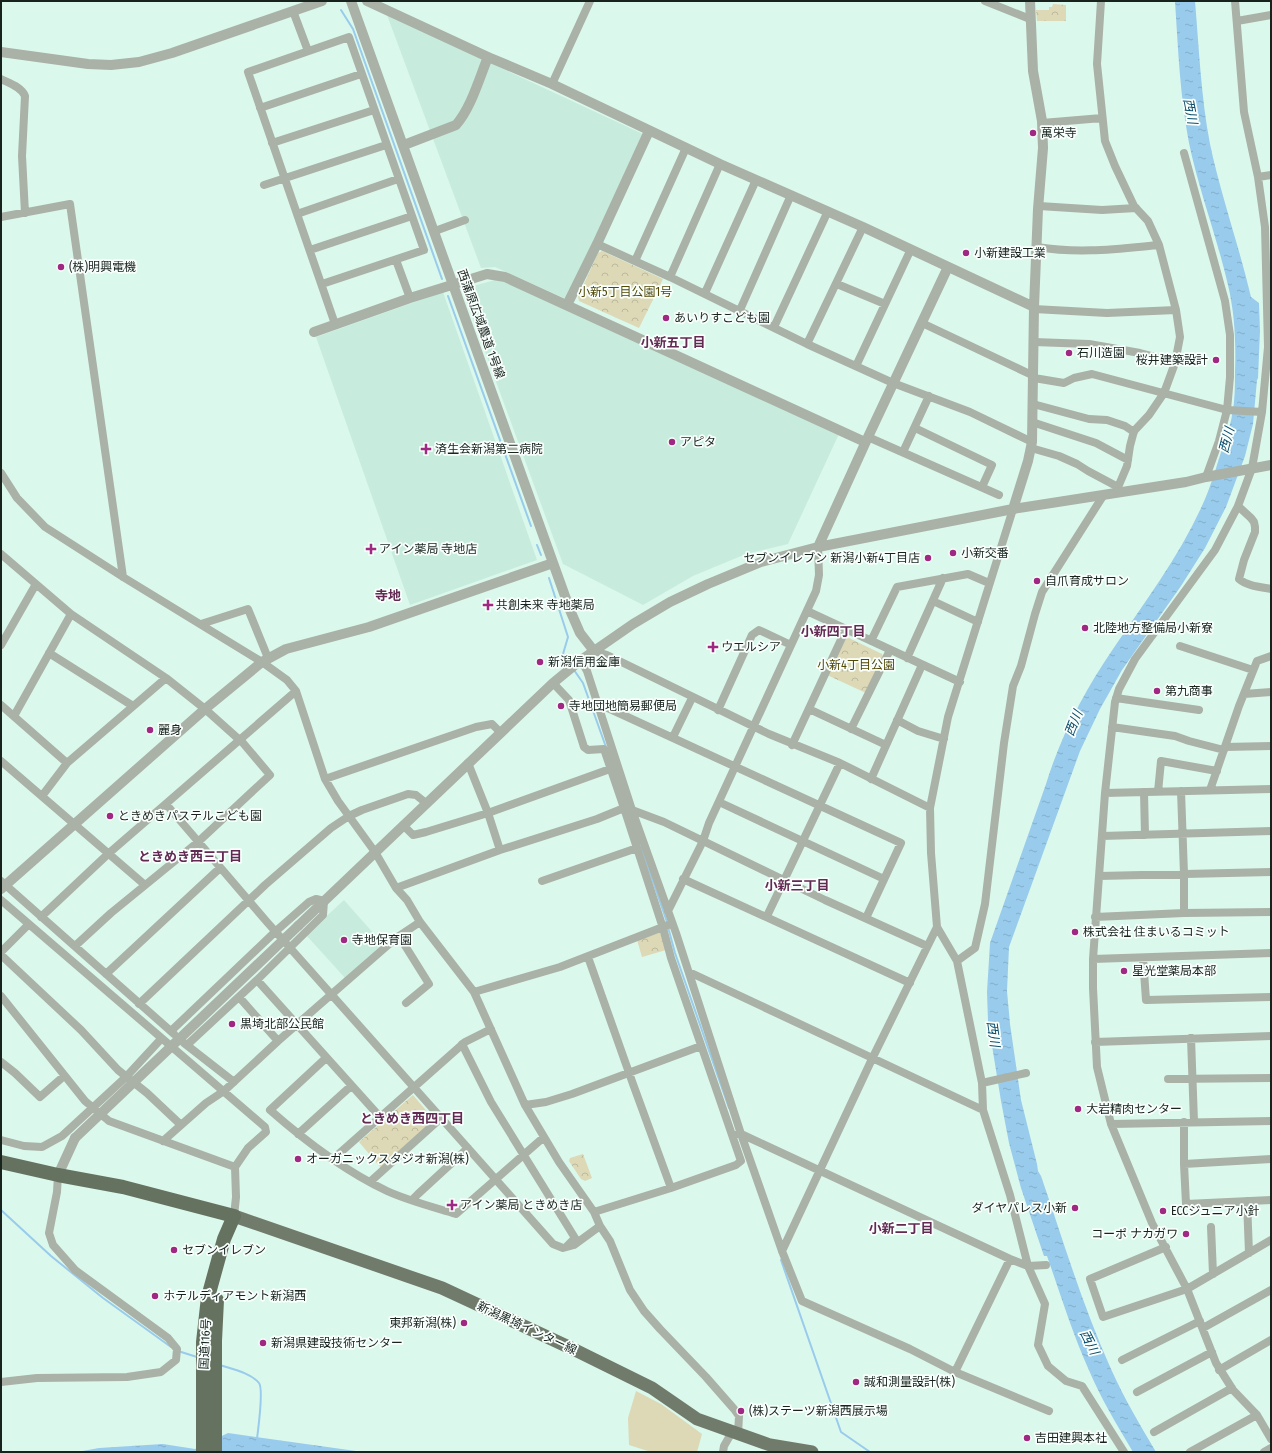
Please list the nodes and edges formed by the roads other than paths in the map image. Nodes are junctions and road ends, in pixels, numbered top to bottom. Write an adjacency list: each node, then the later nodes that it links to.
1 (322, 1): 9 (street)
2 (351, 1): 26 (street, 西蒲原広域農道 1号線)
3 (367, 1): 15 (street)
4 (590, 1): 18 (street)
5 (986, 1): 11 (street)
6 (1030, 1): 11 (street)
7 (1101, 1): 21 (street)
8 (1235, 1): 12 (street)
9 (293, 11): 13 (street); 14 (street)
10 (1271, 15): 12 (street)
11 (1030, 19): 22 (street)
12 (1237, 21): 31 (street)
13 (308, 51): 16 (street); 19 (street)
14 (1, 52)
15 (488, 58): 18 (street); 26 (street)
16 (361, 74): 19 (street); 20 (street)
17 (1, 79): 40 (street)
18 (552, 84): 23 (street)
19 (260, 108): 24 (street)
20 (374, 110): 24 (street); 25 (street)
21 (1102, 118): 22 (street); 38 (street)
22 (1042, 123): 37 (street)
23 (649, 131): 27 (street); 47 (street)
24 (272, 143): 32 (street)
25 (386, 145): 32 (street); 33 (street)
26 (404, 145): 46 (street, 西蒲原広域農道 1号線)
27 (686, 148): 29 (street); 53 (street)
28 (1184, 153): 80 (street)
29 (720, 164): 34 (street); 55 (street)
30 (1271, 175): 31 (street)
31 (1258, 177): 61 (street)
32 (285, 178): 35 (street); 41 (street)
33 (398, 179): 41 (street); 42 (street)
34 (756, 180): 36 (street); 59 (street)
35 (264, 185)
36 (791, 195): 39 (street); 65 (street)
37 (1039, 206): 38 (street); 49 (street)
38 (1136, 208): 48 (street)
39 (828, 211): 45 (street); 69 (street)
40 (25, 213): 43 (street); 102 (street)
41 (297, 214): 51 (street)
42 (412, 216): 51 (street); 52 (street)
43 (1, 217)
44 (465, 220): 46 (street)
45 (863, 227): 50 (street); 57 (street)
46 (435, 231): 58 (street, 西蒲原広域農道 1号線)
47 (597, 244): 53 (street); 63 (street)
48 (1159, 245): 49 (street); 66 (street)
49 (1037, 246): 64 (street)
50 (911, 249): 54 (street); 62 (street)
51 (310, 250): 56 (street)
52 (396, 260): 56 (street); 60 (street)
53 (635, 261): 55 (street)
54 (948, 267): 64 (street); 67 (street)
55 (670, 276): 59 (street)
56 (322, 284): 68 (street)
57 (837, 284): 62 (street); 72 (street)
58 (454, 285): 60 (street); 63 (street); 101 (street, 西蒲原広域農道 1号線)
59 (705, 293): 65 (street)
60 (410, 298): 68 (street)
61 (1269, 302): 81 (street)
62 (885, 304): 74 (street)
63 (567, 305): 85 (street)
64 (1034, 308): 66 (street); 71 (street)
65 (740, 310): 69 (street)
66 (1176, 310): 73 (street)
67 (922, 323): 75 (street); 76 (street)
68 (335, 324): 70 (street)
69 (774, 326): 72 (street)
70 (314, 332)
71 (1034, 342): 73 (street); 75 (street)
72 (808, 344): 74 (street)
73 (1175, 362): 77 (street)
74 (856, 366): 76 (street)
75 (1034, 377): 77 (street); 79 (street)
76 (893, 383): 78 (street); 85 (street)
77 (1164, 393): 80 (street); 84 (street)
78 (929, 396): 83 (street); 86 (street)
79 (1033, 404): 82 (street); 84 (street)
80 (1227, 410): 81 (street); 92 (street)
81 (1260, 412): 90 (street)
82 (1032, 422): 86 (street); 88 (street)
83 (915, 428): 87 (street); 93 (street)
84 (1134, 432): 88 (street)
85 (866, 439): 87 (street); 99 (street)
86 (1031, 445): 94 (street); 98 (street)
87 (903, 452): 93 (street)
88 (1128, 460): 94 (street)
89 (1271, 465): 90 (street)
90 (1247, 469): 92 (street); 97 (street)
91 (1, 473): 102 (street)
92 (1207, 477): 94 (street)
93 (982, 487): 95 (street)
94 (1117, 490): 96 (street)
95 (999, 495)
96 (1103, 496): 98 (street); 226 (street)
97 (1238, 506): 106 (street); 133 (street)
98 (1013, 509): 99 (street); 104 (street)
99 (818, 547): 108 (street); 118 (street)
100 (1, 554): 105 (street)
101 (553, 563): 118 (street, 西蒲原広域農道 1号線); 122 (street)
102 (123, 577): 111 (street)
103 (943, 578): 104 (street); 107 (street); 113 (street)
104 (989, 583): 110 (street)
105 (36, 584): 109 (street); 114 (street)
106 (1271, 589)
107 (933, 600): 110 (street); 121 (street)
108 (807, 611): 112 (street); 115 (street)
109 (71, 614): 119 (street); 126 (street)
110 (978, 622): 127 (street)
111 (201, 624): 122 (street); 122 (street)
112 (846, 629): 113 (street); 138 (street)
113 (871, 641): 117 (street)
114 (1, 645)
115 (791, 645): 139 (street); 144 (street)
116 (1180, 646): 125 (street)
117 (890, 650): 121 (street); 145 (street)
118 (594, 651): 123 (street); 132 (street)
119 (49, 653): 136 (street); 141 (street)
120 (1271, 656): 125 (street)
121 (907, 658): 124 (street)
122 (265, 660): 129 (street); 137 (street)
123 (581, 660): 128 (street); 134 (street)
124 (922, 665): 127 (street); 142 (street)
125 (1253, 670): 131 (street)
126 (166, 678): 136 (street); 137 (street)
127 (960, 682): 149 (street)
128 (553, 683): 146 (street); 159 (street)
129 (296, 691): 148 (street); 161 (street)
130 (1271, 692): 131 (street)
131 (1244, 694): 153 (street)
132 (692, 698): 139 (street); 147 (street)
133 (1116, 698): 140 (street); 143 (street)
134 (597, 703): 147 (street); 175 (street)
135 (1, 705): 141 (street)
136 (133, 706): 155 (street)
137 (205, 709): 148 (street); 178 (street)
138 (809, 709): 145 (street); 150 (street)
139 (718, 710): 144 (street)
140 (1199, 710)
141 (14, 716): 155 (street)
142 (897, 720): 149 (street); 151 (street)
143 (1112, 726): 153 (street); 168 (street)
144 (753, 727): 150 (street); 158 (street)
145 (851, 729): 151 (street)
146 (501, 733): 156 (street); 161 (street)
147 (674, 738): 158 (street)
148 (239, 739): 172 (street); 186 (street)
149 (944, 739): 174 (street)
150 (792, 745): 157 (street)
151 (886, 745): 162 (street)
152 (1271, 746): 153 (street)
153 (1225, 748): 160 (street)
154 (1, 761): 169 (street)
155 (67, 762): 169 (street)
156 (468, 763): 171 (street); 176 (street)
157 (840, 763): 162 (street); 173 (street)
158 (735, 766): 170 (street); 173 (street)
159 (610, 769): 175 (street); 176 (street)
160 (1217, 771): 164 (street); 167 (street)
161 (325, 779): 177 (street)
162 (872, 779): 174 (street)
163 (1271, 789): 164 (street)
164 (1210, 790): 165 (street)
165 (1181, 791): 167 (street); 181 (street)
166 (1144, 792): 167 (street); 168 (street); 182 (street)
167 (1158, 792)
168 (1105, 793): 183 (street)
169 (42, 796): 178 (street)
170 (719, 802): 184 (street); 185 (street)
171 (426, 803): 177 (street); 179 (street)
172 (166, 804): 186 (street); 190 (street)
173 (820, 805): 185 (street); 196 (street)
174 (930, 808): 215 (street)
175 (628, 809): 184 (street); 187 (street); 188 (street); 205 (street)
176 (488, 813): 179 (street); 188 (street)
177 (349, 816): 189 (street); 203 (street)
178 (75, 825): 190 (street); 199 (street)
179 (403, 826): 189 (street)
180 (1271, 832): 181 (street)
181 (1183, 834): 182 (street); 193 (street)
182 (1145, 835): 183 (street)
183 (1102, 836): 194 (street)
184 (703, 841): 195 (street); 197 (street)
185 (802, 841): 196 (street); 197 (street)
186 (198, 842): 191 (street); 200 (street)
187 (637, 848): 198 (street); 216 (street)
188 (500, 850): 201 (street)
189 (375, 852): 201 (street); 204 (street)
190 (108, 854): 200 (street); 209 (street)
191 (220, 868): 203 (street); 229 (street)
192 (1271, 872): 193 (street)
193 (1184, 874): 194 (street); 207 (street)
194 (1099, 876): 211 (street)
195 (684, 878): 205 (street); 208 (street)
196 (884, 879): 210 (street)
197 (784, 880): 208 (street); 210 (street)
198 (542, 881)
199 (3, 885): 209 (street)
200 (145, 885): 219 (street)
201 (396, 888): 212 (street)
202 (1, 900): 214 (street)
203 (249, 901): 217 (street); 238 (street)
204 (324, 901): 217 (street); 221 (street); 289 (street, bridge)
205 (668, 911): 213 (street)
206 (1271, 912): 207 (street)
207 (1184, 914): 211 (street)
208 (767, 916): 231 (street)
209 (41, 917): 219 (street)
210 (866, 918): 220 (street)
211 (1095, 918): 227 (street)
212 (420, 922): 218 (street); 232 (street)
213 (672, 923): 216 (street); 228 (street)
214 (28, 924): 222 (street); 244 (street)
215 (937, 927): 220 (street); 226 (street)
216 (663, 928): 224 (street); 249 (street)
217 (276, 931): 221 (street); 241 (street)
218 (399, 936): 233 (street); 237 (street)
219 (75, 946): 229 (street)
220 (927, 946): 231 (street)
221 (290, 948): 230 (street); 233 (street)
222 (1, 953): 256 (street)
223 (1271, 954): 225 (street)
224 (588, 957): 232 (street); 253 (street)
225 (1143, 958): 227 (street); 236 (street)
226 (957, 960): 261 (street)
227 (1093, 960): 246 (street)
228 (689, 972): 251 (street); 276 (street)
229 (106, 974): 238 (street)
230 (257, 980): 235 (street); 239 (street)
231 (910, 983): 251 (street)
232 (474, 992): 240 (street)
233 (332, 994): 239 (street); 263 (street)
234 (1, 996): 255 (street)
235 (239, 997): 245 (street); 248 (street)
236 (1271, 997)
237 (406, 1003)
238 (139, 1004): 241 (street)
239 (297, 1026): 245 (street); 250 (street)
240 (491, 1029): 247 (street); 265 (street)
241 (171, 1031): 248 (street)
242 (1271, 1036): 243 (street)
243 (1191, 1038): 246 (street); 258 (street)
244 (161, 1039): 256 (street); 264 (street)
245 (278, 1041): 260 (street)
246 (1095, 1042): 273 (street)
247 (462, 1044): 263 (street); 282 (street)
248 (187, 1045): 260 (street)
249 (701, 1046): 253 (street); 276 (street)
250 (326, 1058): 262 (street); 275 (street)
251 (872, 1059): 267 (street); 288 (street)
252 (1, 1062): 255 (street)
253 (629, 1072): 265 (street); 292 (street)
254 (1026, 1073): 261 (street)
255 (64, 1076): 266 (street)
256 (126, 1077): 266 (street); 274 (street)
257 (1271, 1078): 258 (street)
258 (1192, 1079): 259 (street); 272 (street)
259 (1168, 1080)
260 (234, 1082): 264 (street)
261 (982, 1083): 267 (street)
262 (351, 1086): 268 (street); 275 (street)
263 (414, 1088): 268 (street); 269 (street)
264 (224, 1091): 274 (street); 287 (street)
265 (525, 1105): 277 (street)
266 (93, 1107): 278 (street); 279 (street)
267 (983, 1110): 307 (street)
268 (380, 1118): 283 (street)
269 (441, 1118): 280 (street); 291 (street)
270 (1271, 1120): 272 (street)
271 (1184, 1122): 272 (street); 273 (street); 286 (street)
272 (1194, 1122)
273 (1111, 1124): 302 (street)
274 (180, 1125): 279 (street)
275 (298, 1134): 283 (street)
276 (737, 1135): 288 (street); 292 (street); 303 (street)
277 (544, 1137): 282 (street); 296 (street)
278 (1, 1140)
279 (163, 1141): 287 (street)
280 (468, 1148): 290 (street); 293 (street)
281 (1, 1154): 289 (highway)
282 (523, 1155): 290 (street); 301 (street)
283 (333, 1158): 291 (street)
284 (1271, 1159): 286 (street)
285 (1, 1162): 289 (highway)
286 (1184, 1164): 295 (street)
287 (235, 1167): 297 (street)
288 (820, 1170): 303 (street); 305 (street)
289 (58, 1175): 297 (highway); 318 (street)
290 (496, 1179): 293 (street); 301 (street)
291 (370, 1181): 293 (street)
292 (671, 1188): 296 (street)
293 (412, 1200)
294 (1271, 1200): 295 (street)
295 (1247, 1201): 304 (street)
296 (594, 1212): 298 (street)
297 (234, 1216): 313 (highway, 国道116号); 324 (main road, 新潟黒埼インター線)
298 (600, 1226): 301 (street); 324 (street)
299 (1211, 1227): 308 (street)
300 (1271, 1240): 304 (street)
301 (567, 1247)
302 (1166, 1247): 309 (street); 309 (street)
303 (782, 1251): 317 (street)
304 (1249, 1253): 308 (street)
305 (1010, 1259): 307 (street); 317 (street)
306 (1046, 1265): 307 (street)
307 (1028, 1266): 331 (street)
308 (1213, 1274): 309 (street)
309 (1188, 1289): 311 (street)
310 (1271, 1290): 311 (street)
311 (1201, 1324): 314 (street); 315 (street)
312 (1271, 1340): 316 (street)
313 (209, 1342): 327 (highway, 国道116号); 328 (highway, 国道116号)
314 (1212, 1352): 316 (street); 320 (street)
315 (1122, 1360)
316 (1219, 1370): 319 (street)
317 (955, 1372): 321 (street)
318 (1, 1382)
319 (1232, 1388): 322 (street); 323 (street)
320 (1137, 1392)
321 (1049, 1411)
322 (1257, 1415): 325 (street); 332 (street)
323 (1154, 1432)
324 (735, 1433): 329 (street); 330 (main road, 新潟黒埼インター線)
325 (1271, 1438)
326 (1271, 1448): 333 (street)
327 (203, 1452)
328 (215, 1452)
329 (724, 1452)
330 (812, 1452)
331 (1124, 1452)
332 (1190, 1452)
333 (1264, 1452)

